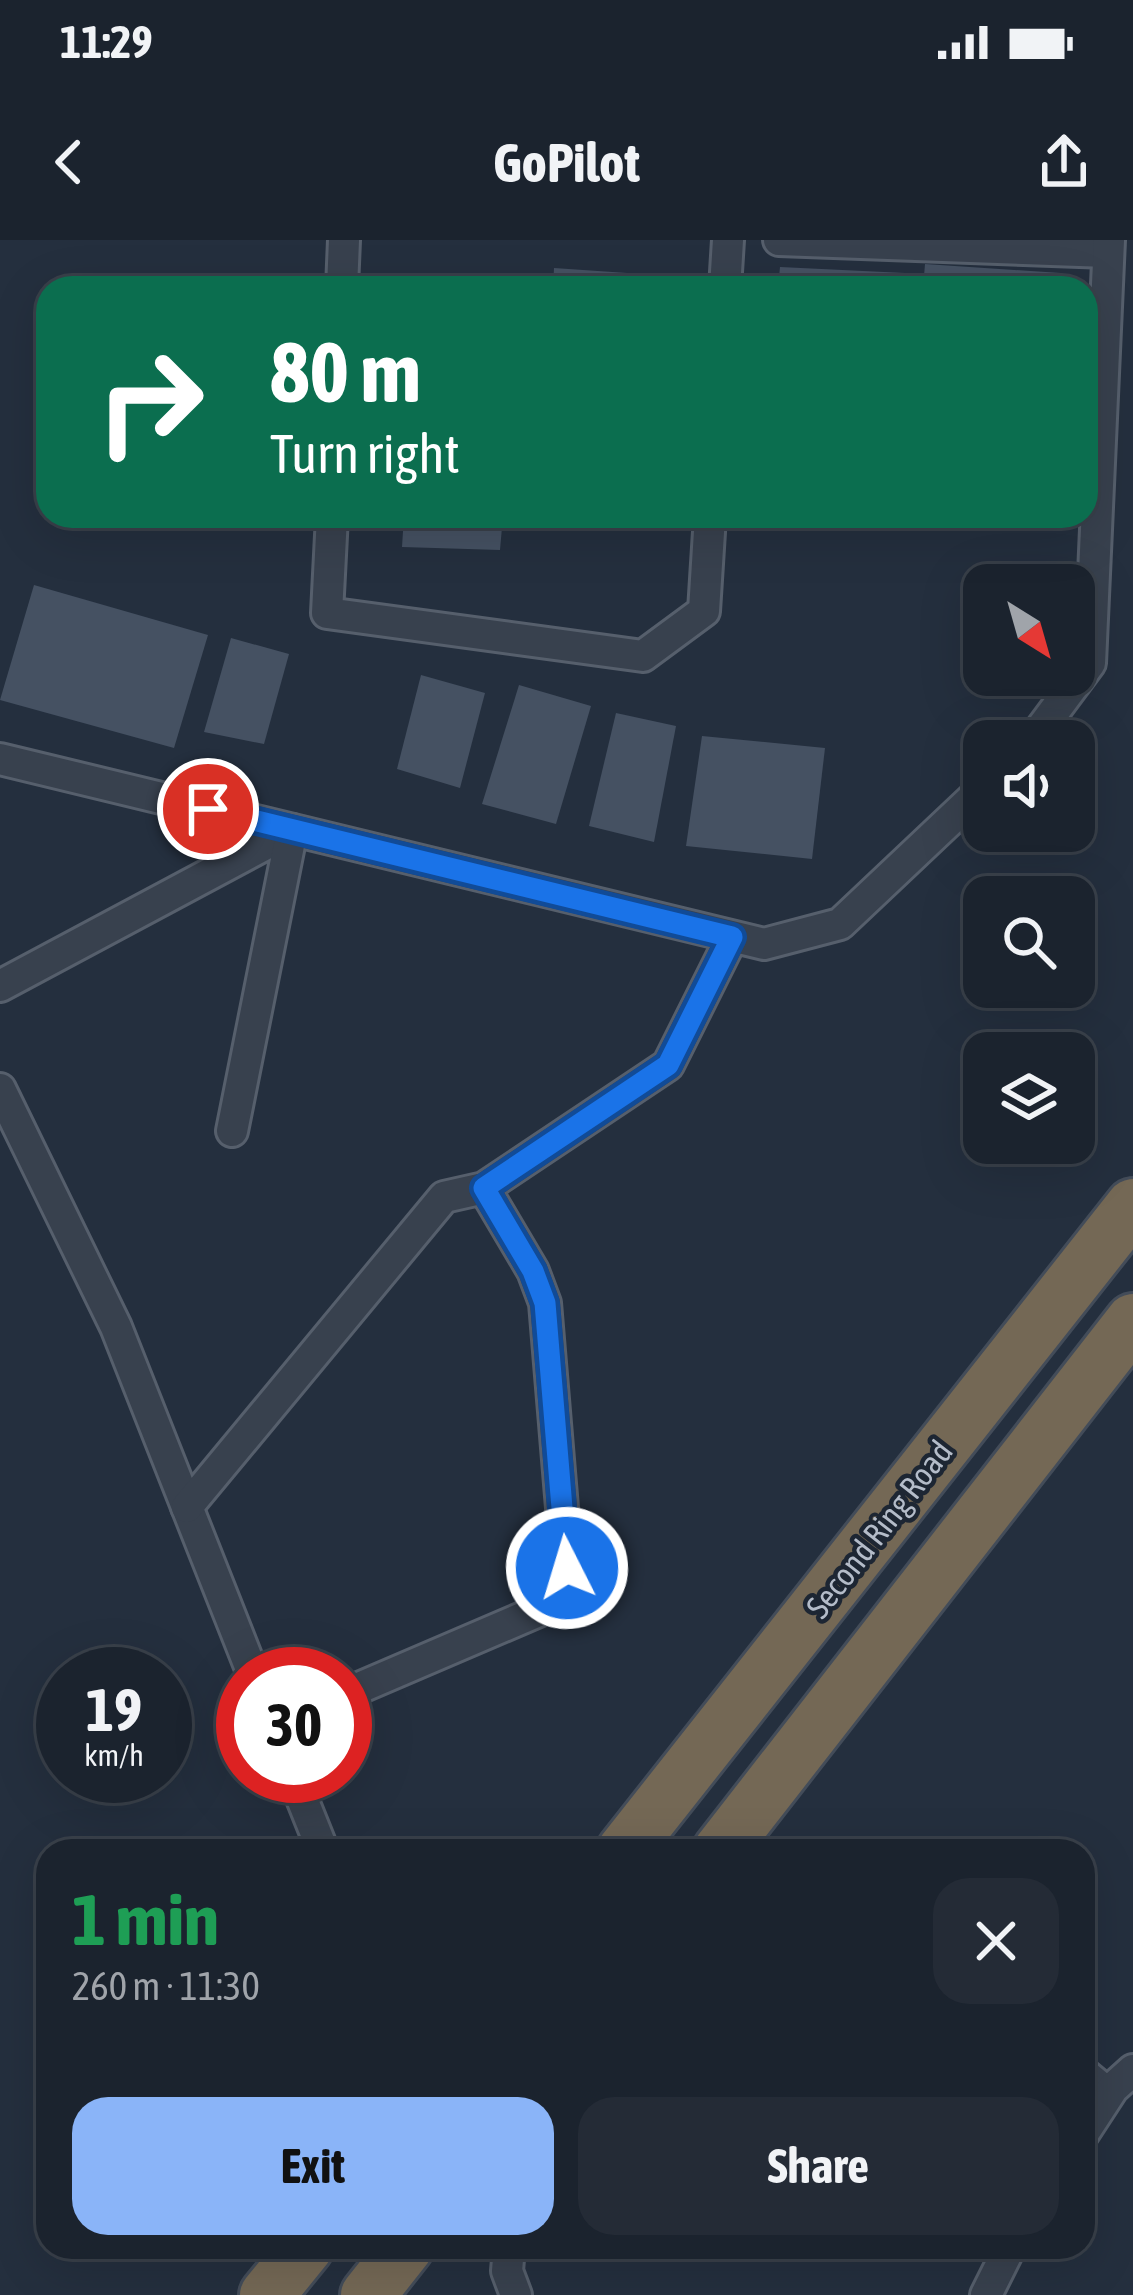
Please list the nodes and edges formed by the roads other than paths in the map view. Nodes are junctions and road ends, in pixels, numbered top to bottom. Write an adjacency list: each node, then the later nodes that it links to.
1 (344, 240): 5 (street)
2 (728, 240): 6 (street)
3 (779, 240): 4 (street)
4 (1108, 246): 7 (street)
5 (342, 276)
6 (726, 276)
7 (1098, 478)
8 (331, 528): 9 (street)
9 (709, 528)
10 (1096, 528): 11 (street)
11 (1048, 720)
12 (0, 759): 14 (street)
13 (963, 808): 15 (street)
14 (292, 830): 15 (street); 16 (street); 18 (street)
15 (732, 937): 19 (street)
16 (0, 986)
17 (0, 1089): 22 (street)
18 (232, 1131)
19 (484, 1188): 22 (street); 24 (street)
20 (1133, 1206): 27 (highway, Second Ring Road)
21 (1133, 1322): 28 (highway)
22 (187, 1507): 23 (street)
23 (242, 1647)
24 (372, 1682)
25 (304, 1803): 26 (street)
26 (318, 1839)
27 (633, 1839)
28 (729, 1839)
29 (1095, 2068): 30 (lane)
30 (1123, 2079): 31 (street)
31 (1095, 2118)
32 (276, 2259): 37 (street)
33 (296, 2259): 38 (highway)
34 (396, 2259): 39 (highway)
35 (508, 2259): 40 (street)
36 (1004, 2259): 41 (street)
37 (253, 2295)
38 (267, 2295)
39 (368, 2295)
40 (517, 2295)
41 (986, 2295)

